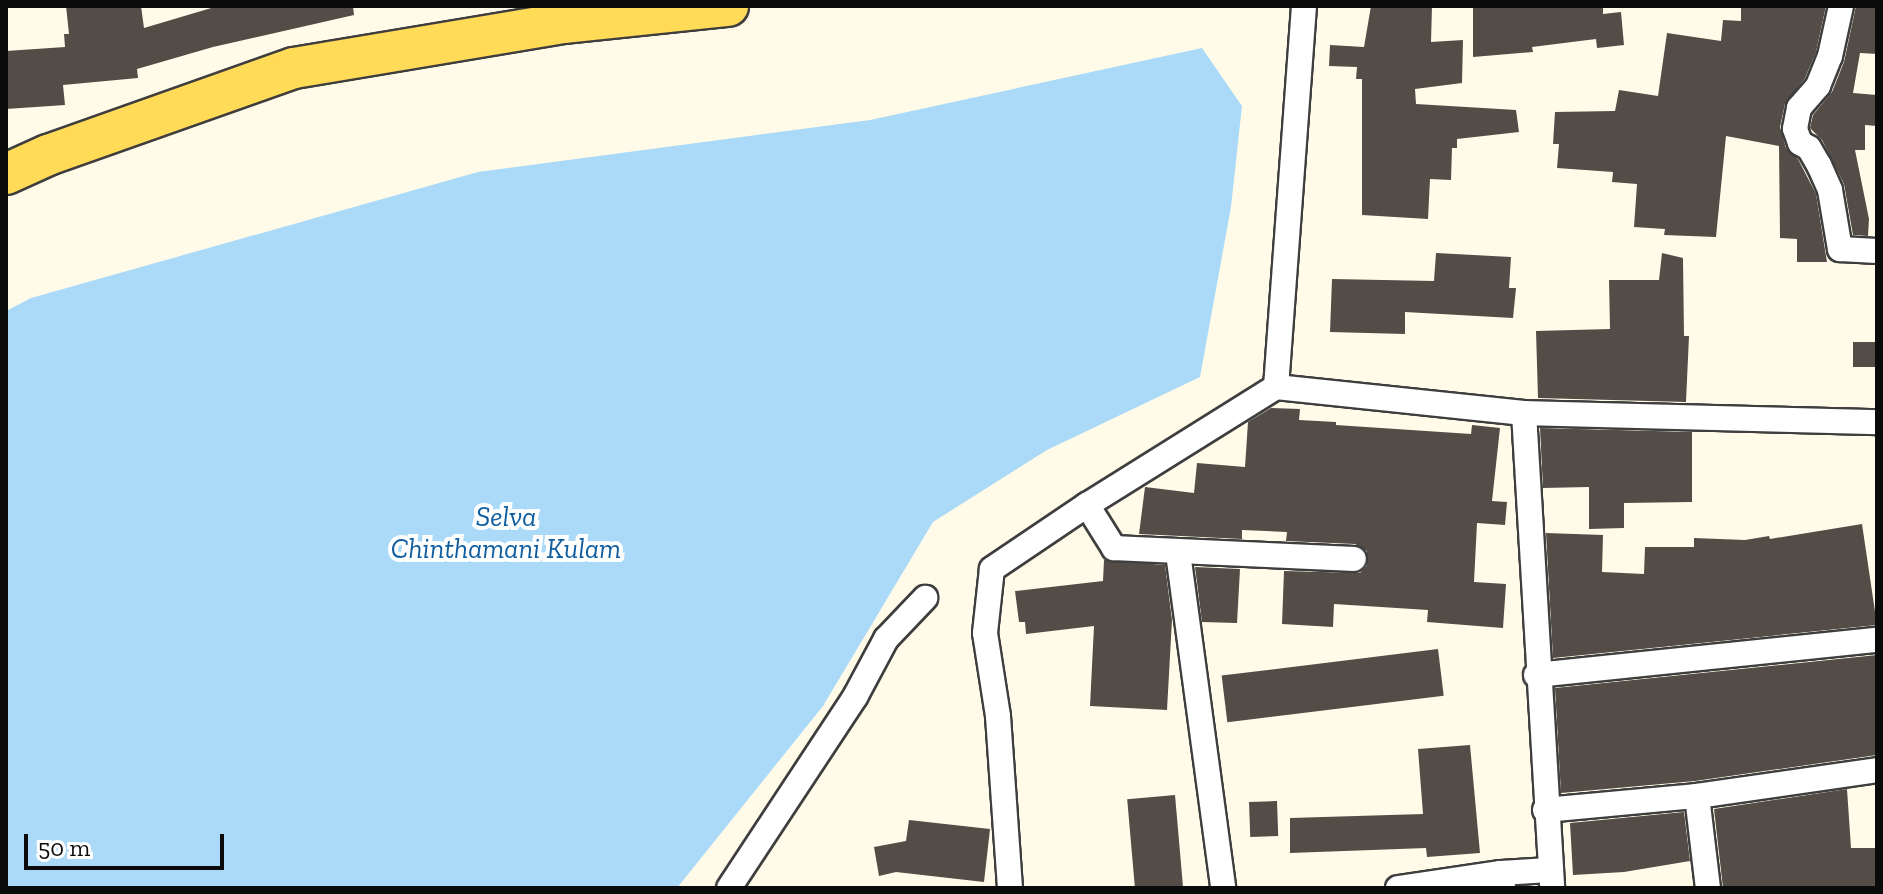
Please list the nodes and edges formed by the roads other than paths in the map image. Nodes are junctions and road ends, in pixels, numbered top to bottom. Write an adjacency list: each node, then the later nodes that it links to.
1 (728, 6): 4 (main road)
2 (1304, 6): 7 (street)
3 (1841, 6): 6 (street)
4 (564, 15): 5 (main road)
5 (6, 174)
6 (1877, 251)
7 (1276, 387): 8 (street); 10 (street)
8 (1524, 413): 9 (street); 15 (street)
9 (1877, 422)
10 (1087, 505): 11 (street); 22 (street)
11 (1178, 553): 12 (street); 23 (street)
12 (1354, 559)
13 (925, 598): 21 (street)
14 (1877, 640): 15 (street)
15 (1536, 675): 18 (street)
16 (1877, 770): 17 (street)
17 (1697, 796): 18 (street); 25 (street)
18 (1545, 810): 19 (street)
19 (1550, 879): 20 (street)
20 (1502, 881): 24 (street)
21 (729, 888)
22 (1010, 888)
23 (1223, 888)
24 (1398, 888)
25 (1708, 888)

